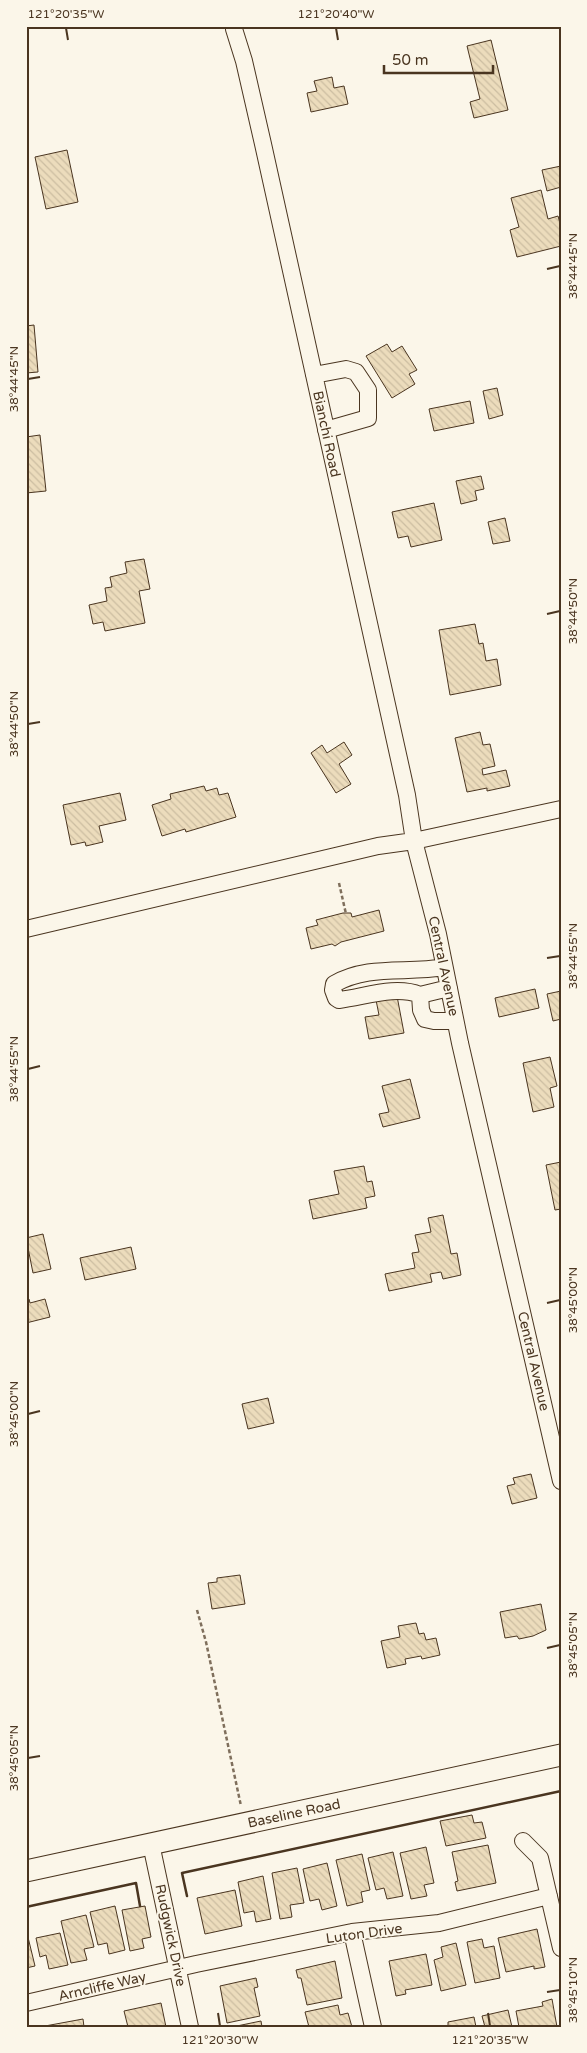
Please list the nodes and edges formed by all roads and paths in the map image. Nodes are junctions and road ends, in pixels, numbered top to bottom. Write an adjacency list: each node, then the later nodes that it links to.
1 (234, 29): 2 (street, Bianchi Road)
2 (314, 374): 3 (street, Bianchi Road); 3 (street)
3 (326, 430): 5 (street, Bianchi Road)
4 (561, 809): 5 (street)
5 (414, 841): 8 (street); 9 (street, Central Avenue)
6 (338, 883): 7 (path)
7 (346, 914)
8 (26, 929)
9 (444, 966): 10 (street, Central Avenue); 11 (street)
10 (449, 988): 11 (street); 12 (street, Central Avenue)
11 (420, 995): 12 (street)
12 (456, 1021): 13 (street, Central Avenue)
13 (561, 1481)
14 (197, 1610): 16 (path)
15 (561, 1755): 16 (main road, Baseline Road)
16 (245, 1824): 18 (main road, Baseline Road)
17 (523, 1841): 20 (street)
18 (152, 1844): 19 (main road, Baseline Road); 23 (street, Rudgwick Drive)
19 (26, 1871)
20 (549, 1896): 21 (street, Luton Drive); 22 (street)
21 (352, 1932): 23 (street, Luton Drive); 26 (street)
22 (561, 1948)
23 (178, 1968): 24 (street, Arncliffe Way); 25 (street, Rudgwick Drive)
24 (26, 2003)
25 (190, 2027)
26 (373, 2027)

